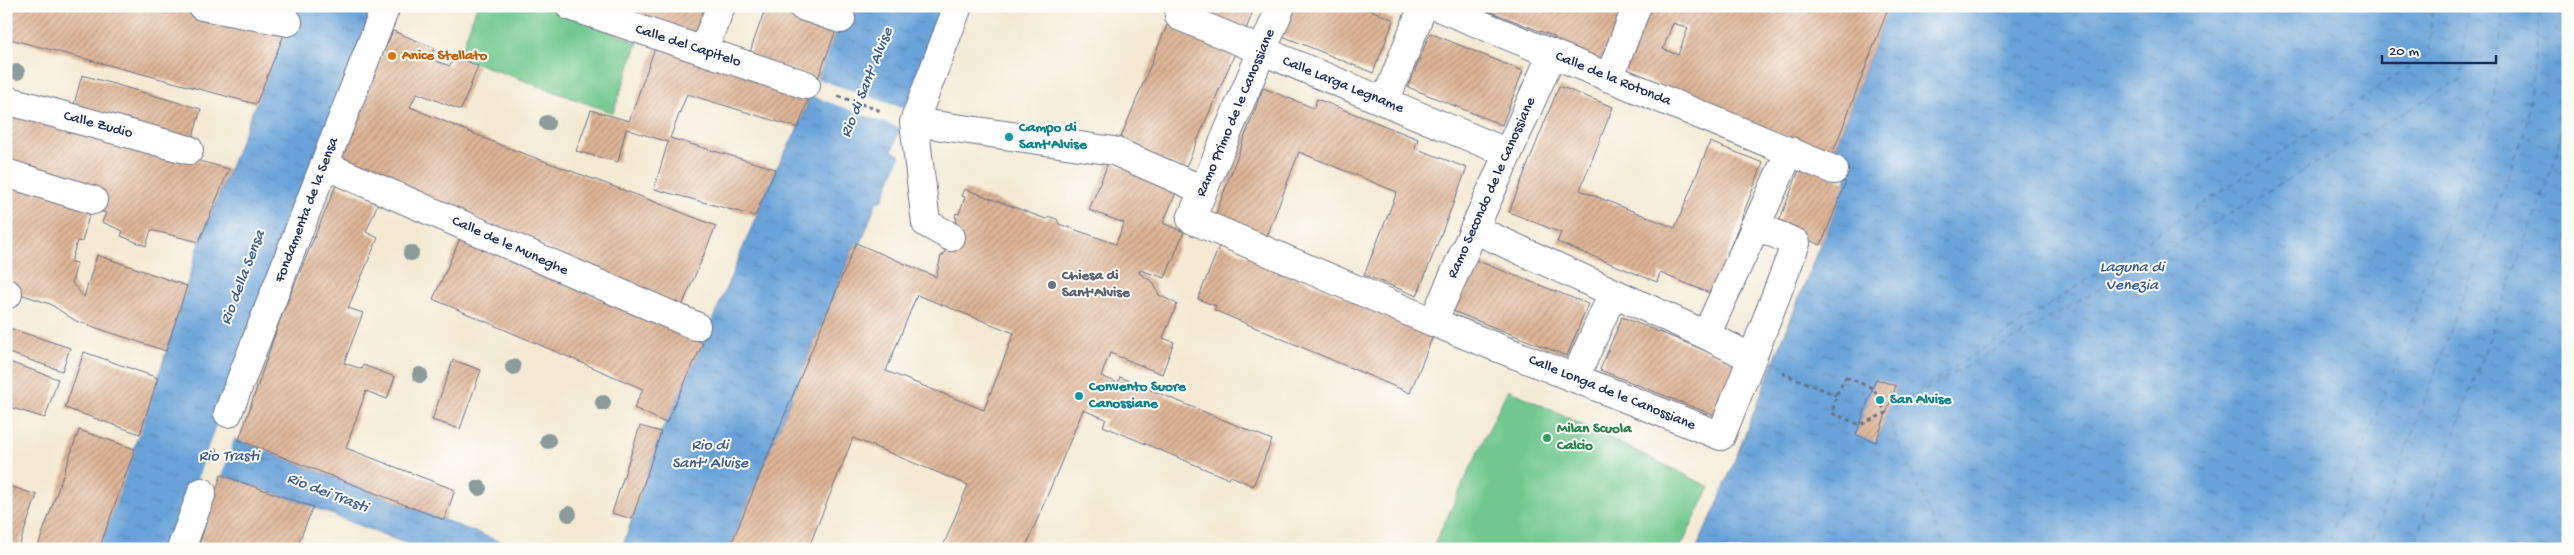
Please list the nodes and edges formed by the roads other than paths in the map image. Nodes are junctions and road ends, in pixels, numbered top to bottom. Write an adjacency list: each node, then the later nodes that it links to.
1 (202, 6): 13 (street)
2 (386, 6): 25 (street, Fondamenta de la Sensa)
3 (570, 6): 14 (street, Calle del Capitelo)
4 (721, 6): 14 (street)
5 (802, 6): 12 (street)
6 (958, 6): 21 (street)
7 (1281, 6): 15 (street, Ramo Primo de le Canossiane)
8 (1423, 6): 20 (street)
9 (1436, 6): 16 (street, Calle de la Rotonda)
10 (1637, 6): 17 (street)
11 (1179, 16): 15 (street, Calle Larga Legname)
12 (841, 19)
13 (288, 22)
14 (703, 50): 18 (street, Calle del Capitelo)
15 (1263, 51): 20 (street, Calle Larga Legname); 28 (street, Ramo Primo de le Canossiane)
16 (1552, 54): 17 (street, Calle de la Rotonda); 24 (street, Ramo Secondo de le Canossiane)
17 (1609, 78): 23 (street, Calle de la Rotonda)
18 (806, 85)
19 (6, 100): 22 (street, Calle Zudio)
20 (1386, 102): 24 (street, Calle Larga Legname)
21 (914, 122): 28 (street); 33 (street)
22 (189, 150)
23 (1790, 151): 26 (street); 31 (street)
24 (1508, 153): 32 (street, Ramo Secondo de le Canossiane)
25 (324, 165): 36 (street, Calle de le Muneghe); 40 (street, Fondamenta de la Sensa)
26 (1834, 170)
27 (6, 173): 29 (street)
28 (1203, 190): 30 (street, Ramo Primo de le Canossiane)
29 (93, 200)
30 (1191, 220): 35 (street, Calle Longa de le Canossiane)
31 (1756, 225): 37 (street); 38 (street)
32 (1474, 229): 34 (street); 35 (street, Ramo Secondo de le Canossiane)
33 (951, 237)
34 (1613, 293): 37 (street); 39 (street)
35 (1433, 322): 39 (street, Calle Longa de le Canossiane)
36 (696, 326)
37 (1706, 335): 38 (street)
38 (1752, 358): 39 (street, Calle Longa de le Canossiane)
39 (1574, 378)
40 (225, 424)
41 (202, 492): 42 (street)
42 (181, 549)

